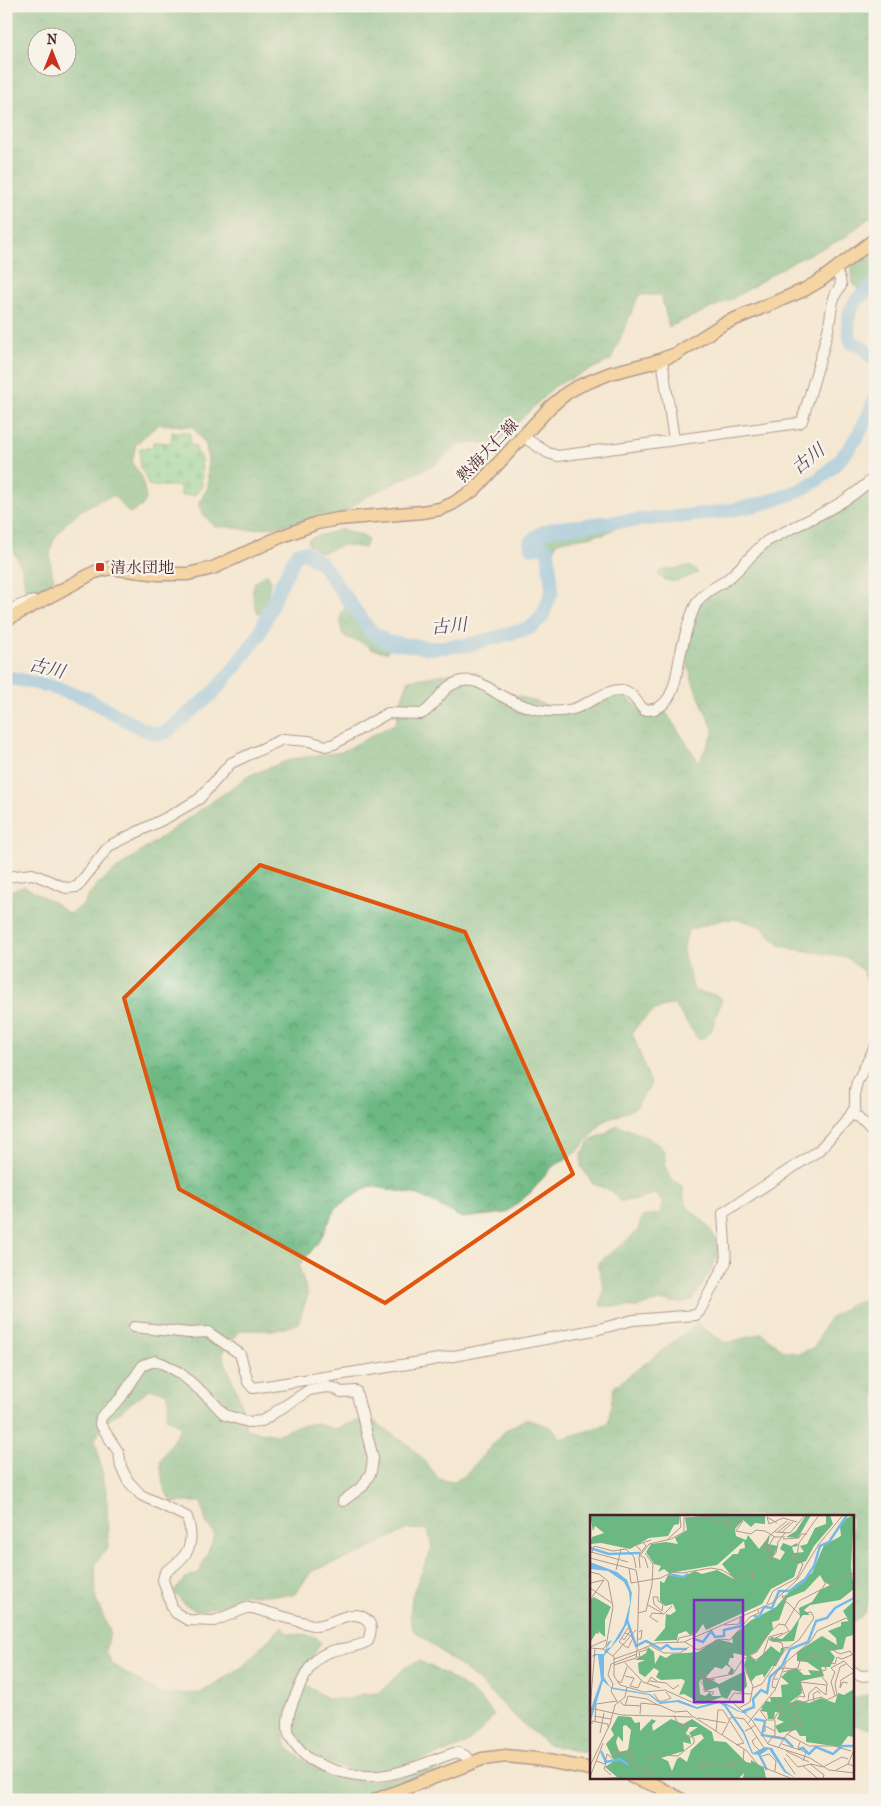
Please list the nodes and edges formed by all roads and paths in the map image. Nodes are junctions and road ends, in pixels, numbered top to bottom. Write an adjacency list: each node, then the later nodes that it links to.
1 (875, 239): 2 (main road, 熱海大仁線)
2 (835, 269): 3 (main road, 熱海大仁線); 5 (street)
3 (662, 359): 4 (main road, 熱海大仁線); 5 (street)
4 (522, 436): 5 (street); 7 (main road, 熱海大仁線)
5 (674, 440)
6 (875, 476): 10 (street)
7 (37, 603): 8 (street); 9 (main road, 熱海大仁線)
8 (6, 611)
9 (6, 620)
10 (6, 877)
11 (875, 1047): 12 (street)
12 (852, 1112): 13 (street); 16 (street)
13 (875, 1135)
14 (875, 1173): 15 (street)
15 (875, 1185)
16 (134, 1327)
17 (343, 1501): 20 (street)
18 (854, 1673): 19 (street)
19 (875, 1675)
20 (472, 1762): 21 (main road); 23 (main road)
21 (590, 1769)
22 (635, 1778): 24 (main road)
23 (375, 1800)
24 (682, 1800)

